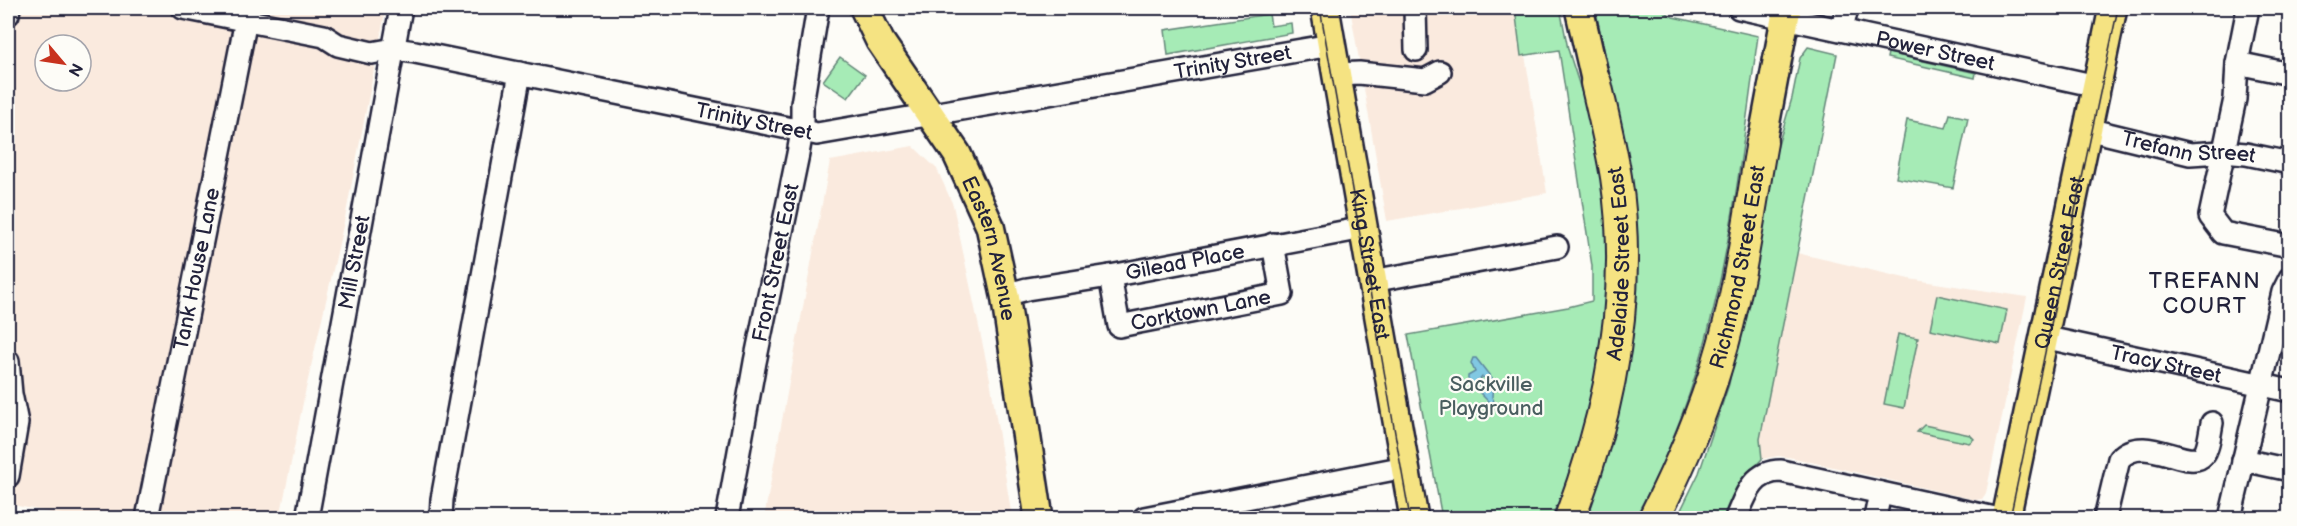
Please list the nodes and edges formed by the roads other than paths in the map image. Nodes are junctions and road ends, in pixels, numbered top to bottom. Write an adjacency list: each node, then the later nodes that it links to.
1 (9, 8): 14 (street)
2 (183, 8): 15 (street, Trinity Street)
3 (401, 8): 18 (street, Mill Street)
4 (818, 8): 29 (street, Front Street East)
5 (864, 8): 27 (main road, Eastern Avenue)
6 (1325, 8): 17 (main road, King Street East)
7 (1415, 8): 19 (street)
8 (1579, 8): 25 (main road, Adelaide Street East)
9 (1739, 8): 13 (street, Power Street)
10 (1847, 8): 16 (street)
11 (2113, 8): 26 (main road, Queen Street East)
12 (2248, 8): 20 (street)
13 (1786, 13): 16 (street, Power Street); 30 (main road, Richmond Street East)
14 (8, 14)
15 (246, 20): 18 (street, Trinity Street); 51 (street, Tank House Lane)
16 (1842, 30): 26 (street, Power Street)
17 (1331, 45): 23 (main road, King Street East); 27 (street, Trinity Street)
18 (394, 49): 22 (street, Trinity Street); 52 (street, Mill Street)
19 (1416, 50)
20 (2237, 63): 24 (street); 31 (street)
21 (1440, 72): 23 (street)
22 (520, 74): 29 (street, Trinity Street); 53 (street)
23 (1337, 74): 33 (main road, King Street East)
24 (2289, 74)
25 (1596, 83): 58 (highway, Adelaide Street East)
26 (2097, 86): 28 (main road, Queen Street East)
27 (930, 116): 29 (street, Trinity Street); 40 (main road, Eastern Avenue)
28 (2087, 129): 31 (street, Trefann Street); 41 (main road, Queen Street East)
29 (802, 132): 54 (street, Front Street East)
30 (1762, 142): 59 (highway, Richmond Street East)
31 (2222, 153): 32 (street, Trefann Street); 35 (street)
32 (2289, 163)
33 (1364, 228): 34 (street, Gilead Place); 39 (main road, King Street East)
34 (1273, 244): 37 (street, Gilead Place); 37 (street, Corktown Lane)
35 (2289, 246)
36 (1557, 247): 39 (street)
37 (1110, 276): 40 (street, Gilead Place)
38 (2289, 278): 43 (street)
39 (1372, 281): 47 (main road, King Street East)
40 (1005, 295): 55 (main road, Eastern Avenue)
41 (2043, 337): 43 (street, Tracy Street); 63 (main road, Queen Street East)
42 (8, 361): 49 (street)
43 (2263, 386): 44 (street, Tracy Street); 46 (street)
44 (2289, 391)
45 (2212, 423): 64 (street)
46 (2243, 459): 48 (street); 65 (street)
47 (1405, 467): 56 (street); 57 (main road, King Street East)
48 (2289, 470)
49 (8, 476)
50 (1880, 493): 60 (street); 61 (street); 62 (street)
51 (147, 519)
52 (307, 519)
53 (441, 519)
54 (727, 519)
55 (1039, 519)
56 (1144, 519)
57 (1414, 519)
58 (1570, 519)
59 (1654, 519)
60 (1736, 519)
61 (1875, 519)
62 (1995, 519)
63 (2006, 519)
64 (2105, 519)
65 (2230, 519)

